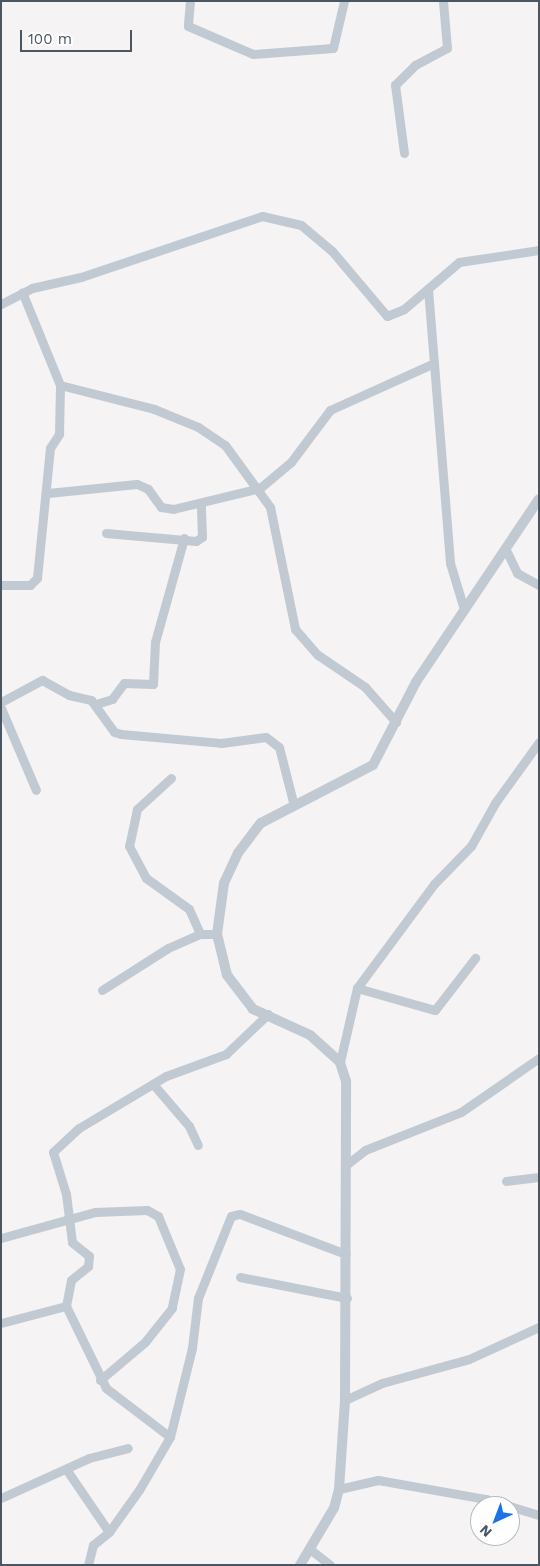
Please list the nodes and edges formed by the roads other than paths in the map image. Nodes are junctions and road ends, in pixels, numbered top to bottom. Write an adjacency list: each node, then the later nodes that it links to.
1 (190, 1): 2 (street)
2 (344, 1)
3 (443, 1): 4 (street)
4 (404, 153)
5 (539, 250): 6 (street)
6 (428, 288): 7 (street); 9 (street)
7 (22, 292): 8 (street); 10 (street)
8 (1, 304)
9 (434, 363): 11 (street); 20 (street)
10 (60, 385): 11 (street); 12 (street)
11 (260, 488): 14 (street); 24 (street)
12 (48, 493): 14 (street); 19 (street)
13 (539, 499): 17 (street)
14 (201, 506): 16 (street)
15 (106, 533): 16 (street)
16 (184, 538): 22 (street)
17 (505, 548): 18 (street); 20 (street)
18 (539, 585)
19 (1, 586)
20 (464, 609): 24 (street)
21 (1, 702): 22 (street)
22 (96, 704): 28 (street)
23 (1, 708): 27 (street)
24 (396, 722): 28 (street)
25 (539, 742): 32 (street)
26 (171, 778): 29 (street)
27 (36, 790)
28 (293, 802): 30 (street)
29 (200, 934): 30 (street); 33 (street)
30 (217, 934): 34 (street)
31 (475, 958): 32 (street)
32 (357, 988): 36 (street)
33 (102, 990)
34 (268, 1014): 36 (street); 37 (street)
35 (539, 1058): 39 (street)
36 (340, 1062): 39 (street)
37 (153, 1084): 38 (street); 42 (street)
38 (198, 1145)
39 (346, 1165): 44 (street)
40 (539, 1177): 41 (street)
41 (506, 1181)
42 (69, 1219): 43 (street); 47 (street); 50 (street)
43 (1, 1238)
44 (346, 1254): 46 (street); 52 (street)
45 (240, 1277): 46 (street)
46 (346, 1298): 51 (street)
47 (66, 1306): 48 (street); 50 (street)
48 (1, 1323)
49 (539, 1327): 51 (street)
50 (100, 1380): 52 (street)
51 (345, 1400): 55 (street)
52 (170, 1437): 58 (street)
53 (128, 1448): 54 (street)
54 (66, 1468): 56 (street); 58 (street)
55 (339, 1489): 57 (street); 59 (street)
56 (1, 1498)
57 (538, 1511)
58 (109, 1532): 60 (street)
59 (310, 1550): 61 (street); 62 (street)
60 (88, 1565)
61 (300, 1565)
62 (330, 1565)

